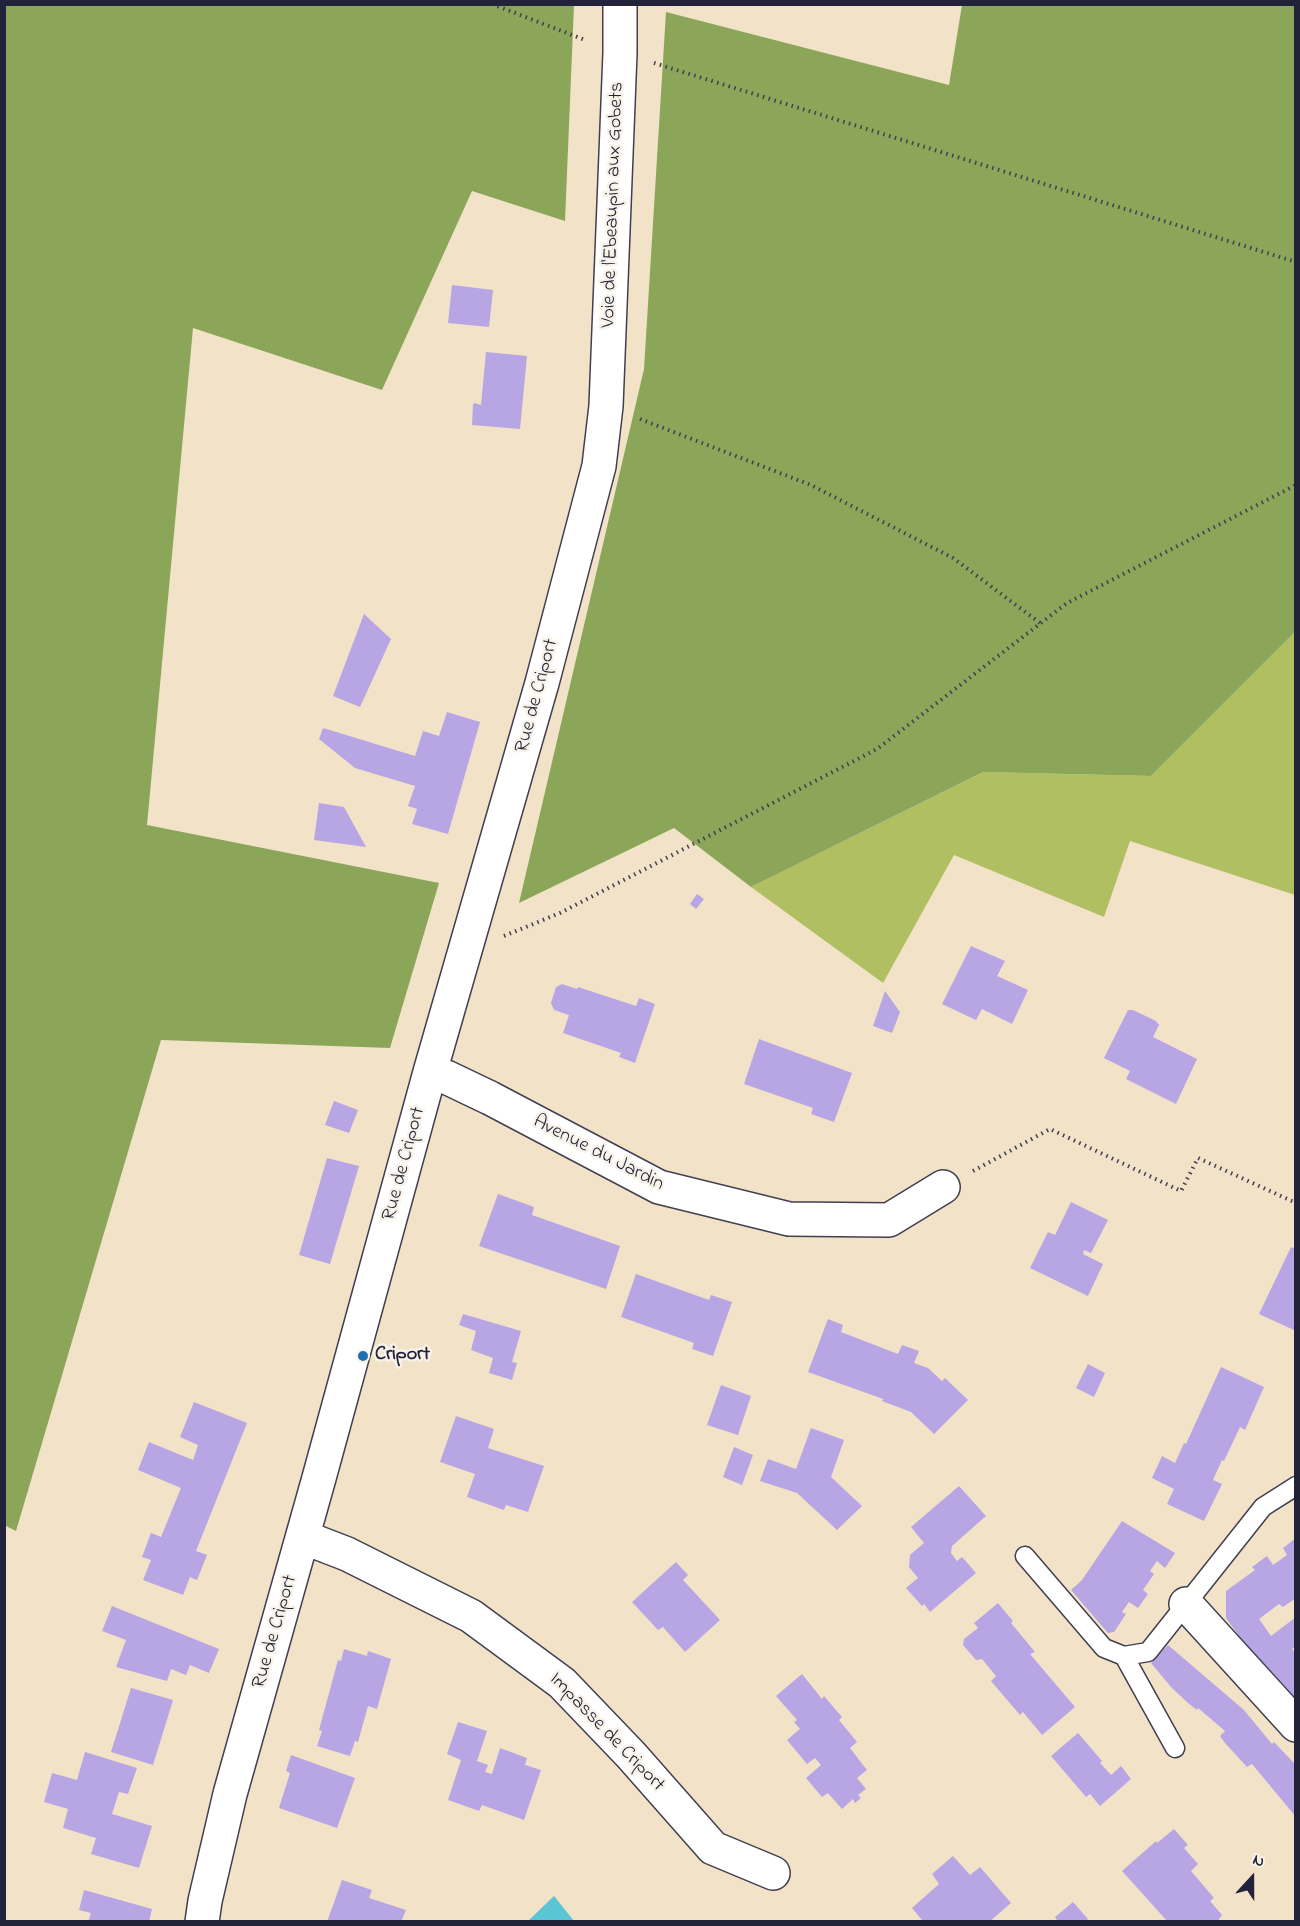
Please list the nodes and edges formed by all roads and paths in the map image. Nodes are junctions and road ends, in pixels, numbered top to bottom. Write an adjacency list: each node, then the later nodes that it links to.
1 (492, 4): 3 (path)
2 (620, 4): 3 (street, Voie de l'Ebeaupin aux Gobets)
3 (620, 53): 4 (path); 5 (street, Voie de l'Ebeaupin aux Gobets)
4 (1296, 262)
5 (606, 406): 7 (path); 8 (street, Rue de Criport)
6 (1296, 485): 7 (path)
7 (1040, 623): 8 (path)
8 (465, 953): 9 (street, Rue de Criport)
9 (430, 1072): 10 (street, Avenue du Jardin); 13 (street, Rue de Criport)
10 (943, 1187): 11 (path)
11 (1296, 1203)
12 (1296, 1486): 15 (lane)
13 (303, 1537): 19 (street, Impasse de Criport); 20 (street, Rue de Criport)
14 (1025, 1556): 16 (lane)
15 (1186, 1604): 16 (lane); 17 (street)
16 (1124, 1656): 18 (lane)
17 (1296, 1725)
18 (1175, 1748)
19 (773, 1873)
20 (202, 1922)

